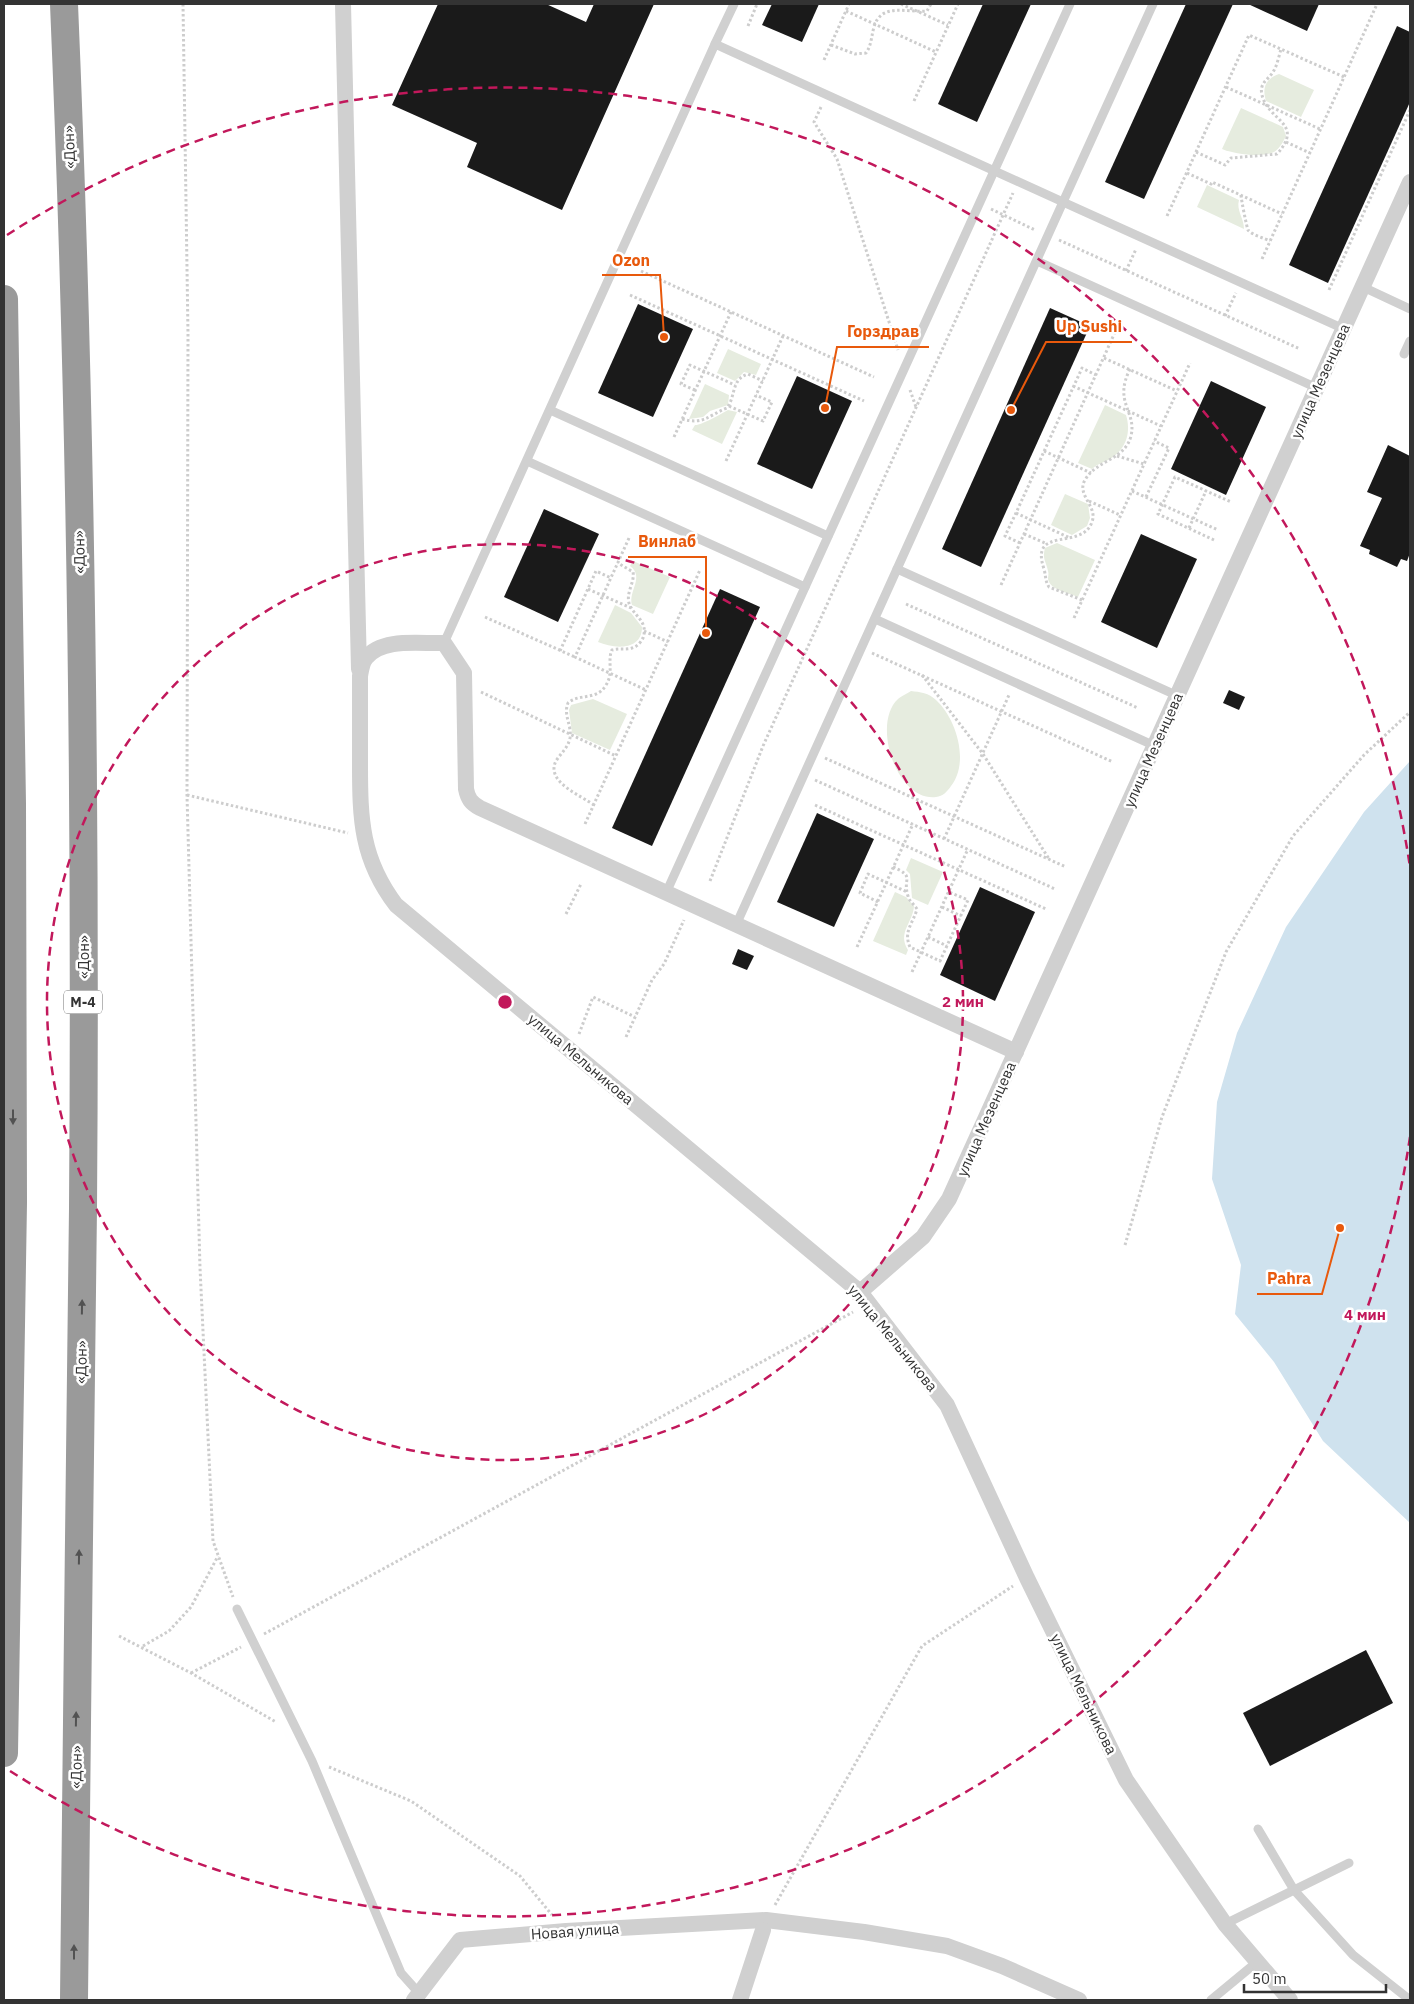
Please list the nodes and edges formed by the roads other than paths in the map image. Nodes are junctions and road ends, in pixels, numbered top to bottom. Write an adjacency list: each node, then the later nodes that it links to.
1 (64, 4): 41 (highway, «Дон» / М-4, one-way to 1)
2 (343, 4): 25 (street)
3 (734, 4): 6 (lane)
4 (1070, 4): 7 (lane)
5 (1153, 4): 9 (lane)
6 (715, 44): 7 (lane); 18 (lane)
7 (994, 170): 9 (lane); 20 (lane)
8 (1410, 182): 11 (street, улица Мезенцева)
9 (1063, 202): 10 (lane); 14 (lane)
10 (1036, 261): 17 (lane); 21 (lane)
11 (1363, 287): 13 (lane); 14 (street, улица Мезенцева)
12 (4, 299): 33 (highway, one-way to 33)
13 (1410, 309)
14 (1344, 329): 17 (street, улица Мезенцева)
15 (1410, 341): 16 (lane)
16 (1404, 354)
17 (1317, 388): 26 (street, улица Мезенцева)
18 (550, 410): 19 (lane); 20 (lane)
19 (527, 461): 22 (lane); 24 (lane)
20 (828, 536): 22 (lane)
21 (897, 569): 23 (lane); 26 (lane)
22 (805, 587): 28 (lane)
23 (874, 619): 27 (lane); 29 (lane)
24 (444, 643): 25 (street, улица Мельникова); 28 (street)
25 (360, 676): 31 (street, улица Мельникова)
26 (1178, 696): 27 (street, улица Мезенцева)
27 (1155, 746): 30 (street, улица Мезенцева)
28 (666, 893): 29 (street)
29 (736, 925): 30 (street)
30 (1016, 1052): 31 (street, улица Мезенцева)
31 (860, 1292): 37 (street, улица Мельникова)
32 (237, 1609): 40 (lane)
33 (4, 1753)
34 (1258, 1829): 36 (lane)
35 (1349, 1863): 36 (lane)
36 (1294, 1890): 37 (lane); 46 (lane)
37 (1225, 1924): 39 (street, улица Мельникова)
38 (765, 1925): 40 (street, Новая улица); 42 (street); 43 (street, Новая улица)
39 (1257, 1962): 44 (lane); 45 (street, улица Мельникова)
40 (416, 1996)
41 (74, 2000)
42 (740, 2000)
43 (1079, 2000)
44 (1211, 2000)
45 (1290, 2000)
46 (1410, 2000)

